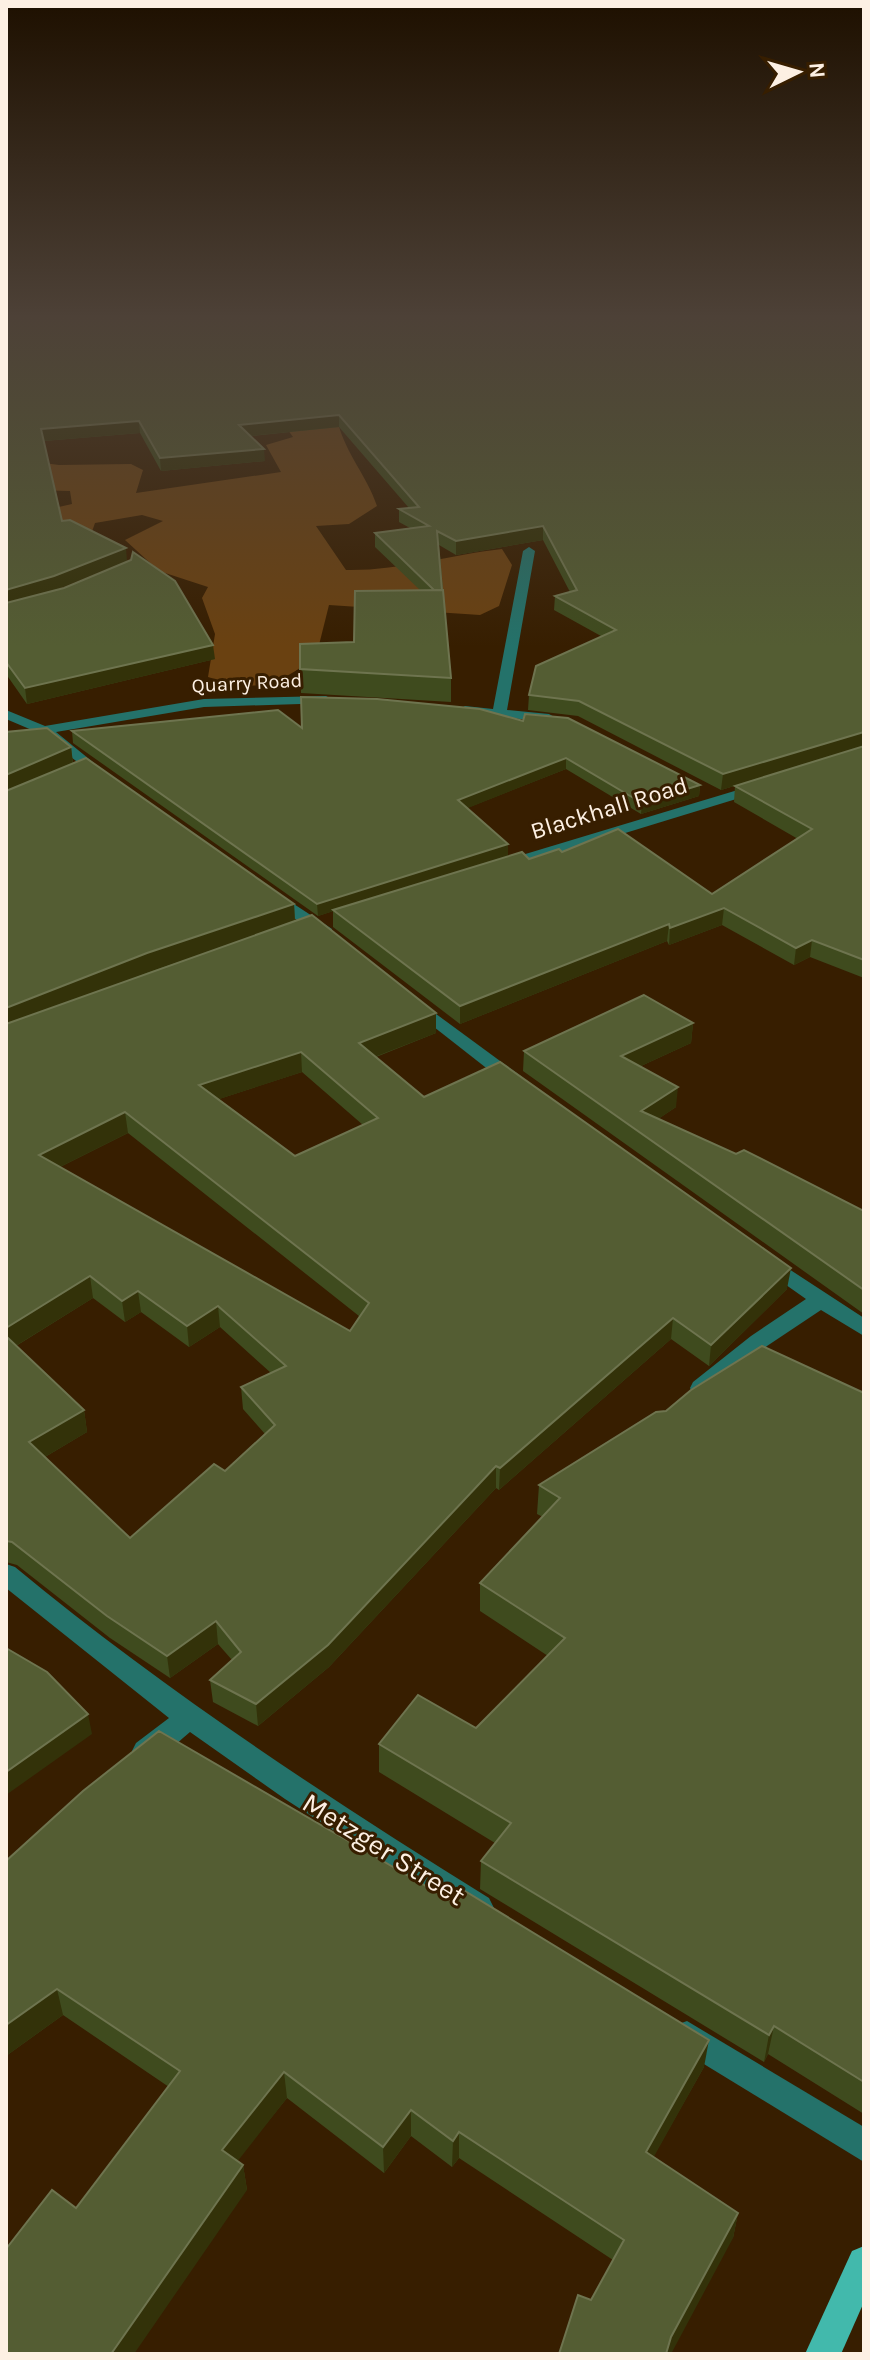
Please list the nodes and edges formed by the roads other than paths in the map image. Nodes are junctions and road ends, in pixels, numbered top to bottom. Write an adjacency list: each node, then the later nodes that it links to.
1 (529, 551): 4 (street)
2 (342, 701): 7 (street, Quarry Road)
3 (453, 709): 4 (street)
4 (499, 713): 6 (street)
5 (6, 714): 7 (street)
6 (560, 720)
7 (44, 730): 9 (street)
8 (779, 782): 10 (street, Blackhall Road)
9 (114, 784)
10 (482, 872)
11 (265, 890): 13 (street)
12 (343, 916): 13 (street)
13 (308, 927): 14 (street)
14 (340, 944)
15 (403, 994): 16 (street)
16 (528, 1090)
17 (755, 1254): 18 (street)
18 (820, 1300): 19 (street); 20 (street)
19 (864, 1329)
20 (684, 1404)
21 (6, 1574): 22 (street, Metzger Street)
22 (187, 1719): 23 (street); 24 (street, Metzger Street)
23 (127, 1767)
24 (497, 1919)
25 (660, 2020): 26 (street)
26 (864, 2146)
27 (864, 2263): 28 (main road)
28 (823, 2354)

